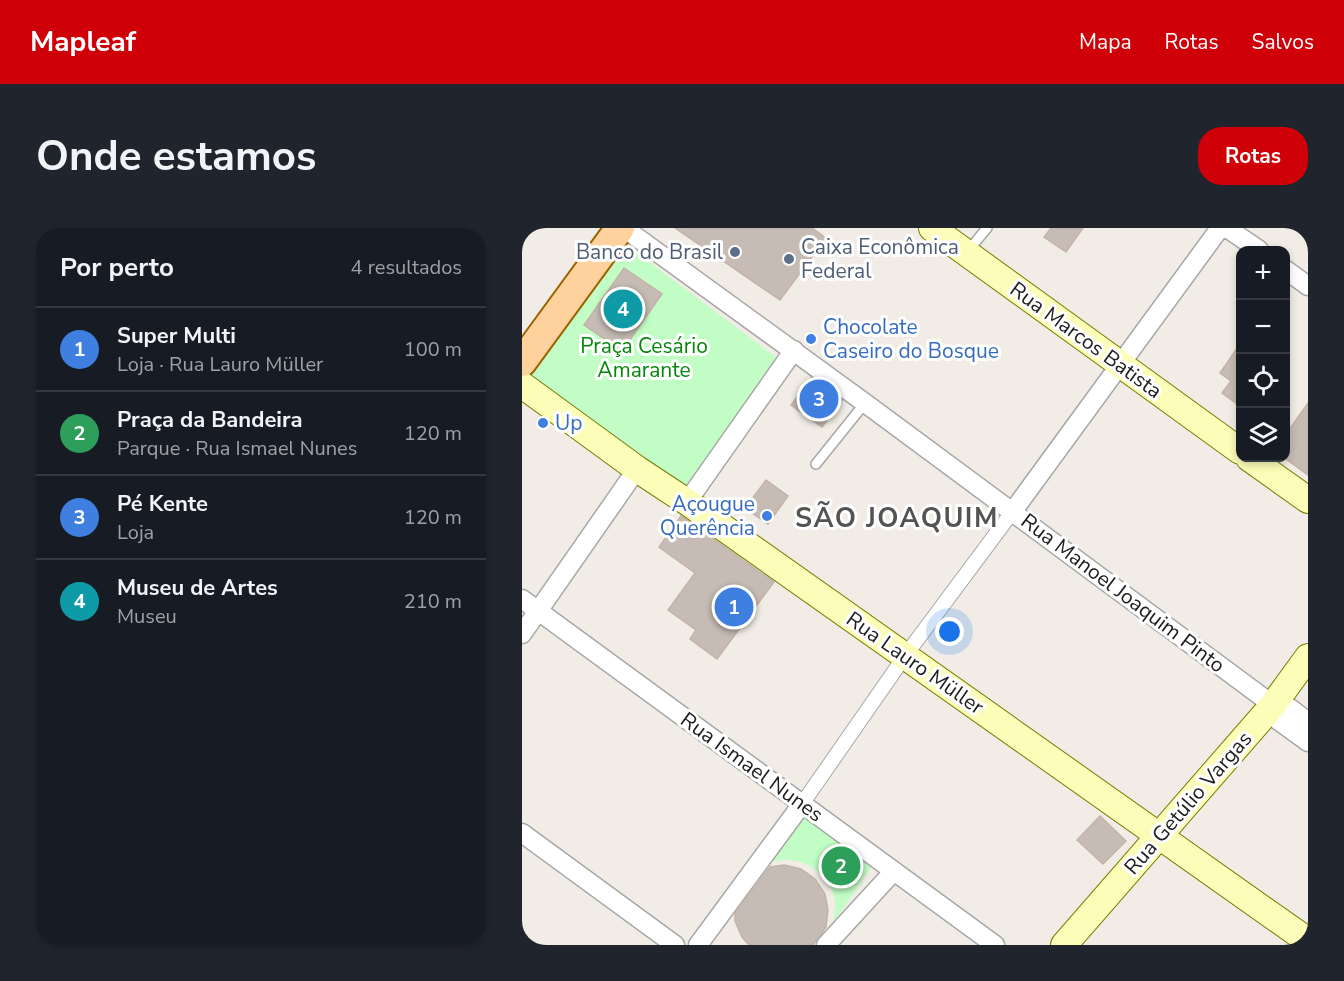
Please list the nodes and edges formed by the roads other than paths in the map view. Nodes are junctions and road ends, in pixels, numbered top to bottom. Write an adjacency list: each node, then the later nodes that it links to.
1 (622, 228): 10 (street, Rua Manoel Joaquim Pinto); 11 (main road)
2 (932, 228): 7 (main road, Rua Marcos Batista)
3 (987, 228): 7 (lane)
4 (1220, 228): 12 (street)
5 (1227, 228): 6 (street)
6 (1253, 246)
7 (967, 253): 12 (main road, Rua Marcos Batista)
8 (1290, 273): 9 (street)
9 (1308, 286)
10 (794, 351): 14 (street, Rua Manoel Joaquim Pinto); 20 (street)
11 (522, 362)
12 (1121, 364): 15 (main road, Rua Marcos Batista); 21 (street)
13 (522, 385): 18 (main road, Rua Lauro Müller)
14 (865, 403): 17 (lane); 21 (street, Rua Manoel Joaquim Pinto)
15 (1236, 448)
16 (1255, 462): 19 (main road)
17 (816, 464)
18 (638, 469): 20 (main road, Rua Lauro Müller); 23 (street)
19 (1308, 500)
20 (687, 502): 25 (main road, Rua Lauro Müller)
21 (1012, 511): 25 (street); 27 (street, Rua Manoel Joaquim Pinto)
22 (522, 599): 23 (street, Rua Ismael Nunes)
23 (538, 611): 24 (street); 30 (street, Rua Ismael Nunes)
24 (522, 634)
25 (905, 656): 30 (street); 32 (main road, Rua Lauro Müller)
26 (1308, 657): 27 (main road, Rua Getúlio Vargas)
27 (1273, 705): 28 (street, Rua Manoel Joaquim Pinto); 29 (street, Rua Manoel Joaquim Pinto); 32 (main road, Rua Getúlio Vargas)
28 (1308, 722)
29 (1308, 742)
30 (802, 804): 33 (street, Rua Ismael Nunes); 36 (street)
31 (522, 833): 35 (street)
32 (1160, 837): 34 (main road, Rua Lauro Müller); 39 (main road, Rua Getúlio Vargas)
33 (894, 871): 37 (street); 38 (street, Rua Ismael Nunes)
34 (1306, 936)
35 (675, 945)
36 (698, 945)
37 (826, 945)
38 (995, 945)
39 (1064, 945)

